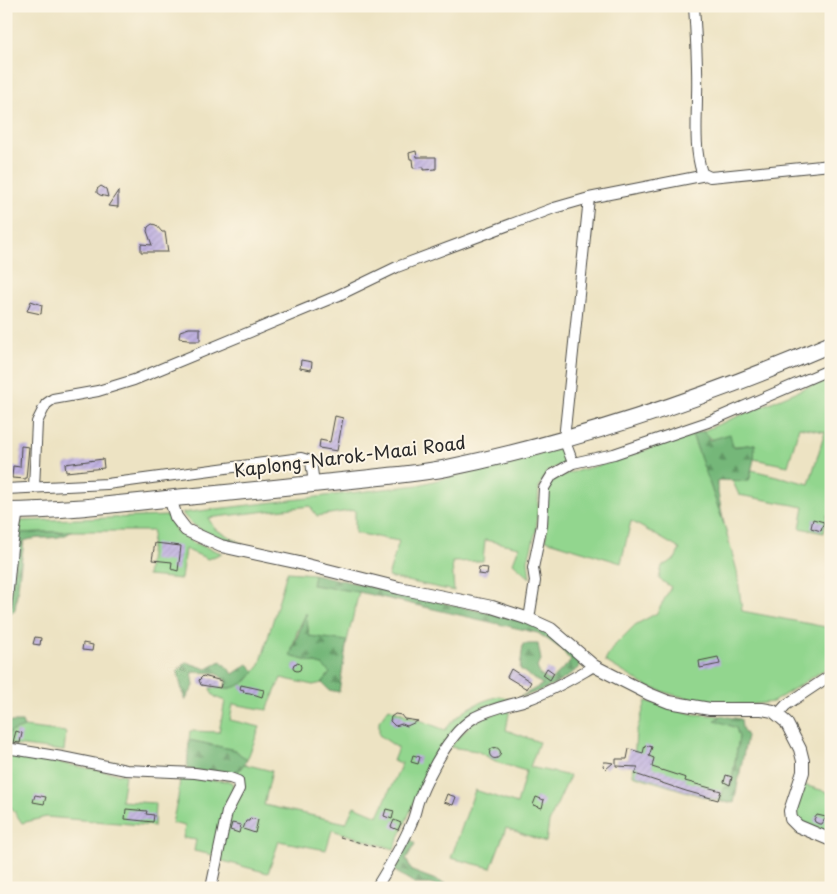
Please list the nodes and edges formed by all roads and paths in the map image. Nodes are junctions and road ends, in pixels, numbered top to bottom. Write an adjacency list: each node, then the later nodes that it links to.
1 (694, 6): 3 (street)
2 (831, 165): 3 (street)
3 (706, 175): 4 (street)
4 (588, 198): 7 (street); 10 (street)
5 (831, 344): 7 (highway, Kaplong-Narok-Maai Road)
6 (831, 370): 8 (street)
7 (564, 439): 8 (street); 9 (highway, Kaplong-Narok-Maai Road)
8 (573, 463): 15 (street)
9 (314, 484): 10 (street); 12 (highway, Kaplong-Narok-Maai Road)
10 (34, 488): 11 (street)
11 (6, 489)
12 (170, 498): 13 (highway, Kaplong-Narok-Maai Road); 15 (street)
13 (12, 511): 14 (street)
14 (6, 610)
15 (529, 618): 16 (street)
16 (594, 666): 18 (street); 22 (street)
17 (831, 675): 18 (street)
18 (778, 714): 21 (street)
19 (6, 748): 23 (street)
20 (340, 837): 22 (path)
21 (831, 840)
22 (396, 854): 24 (street)
23 (210, 888)
24 (376, 888)

